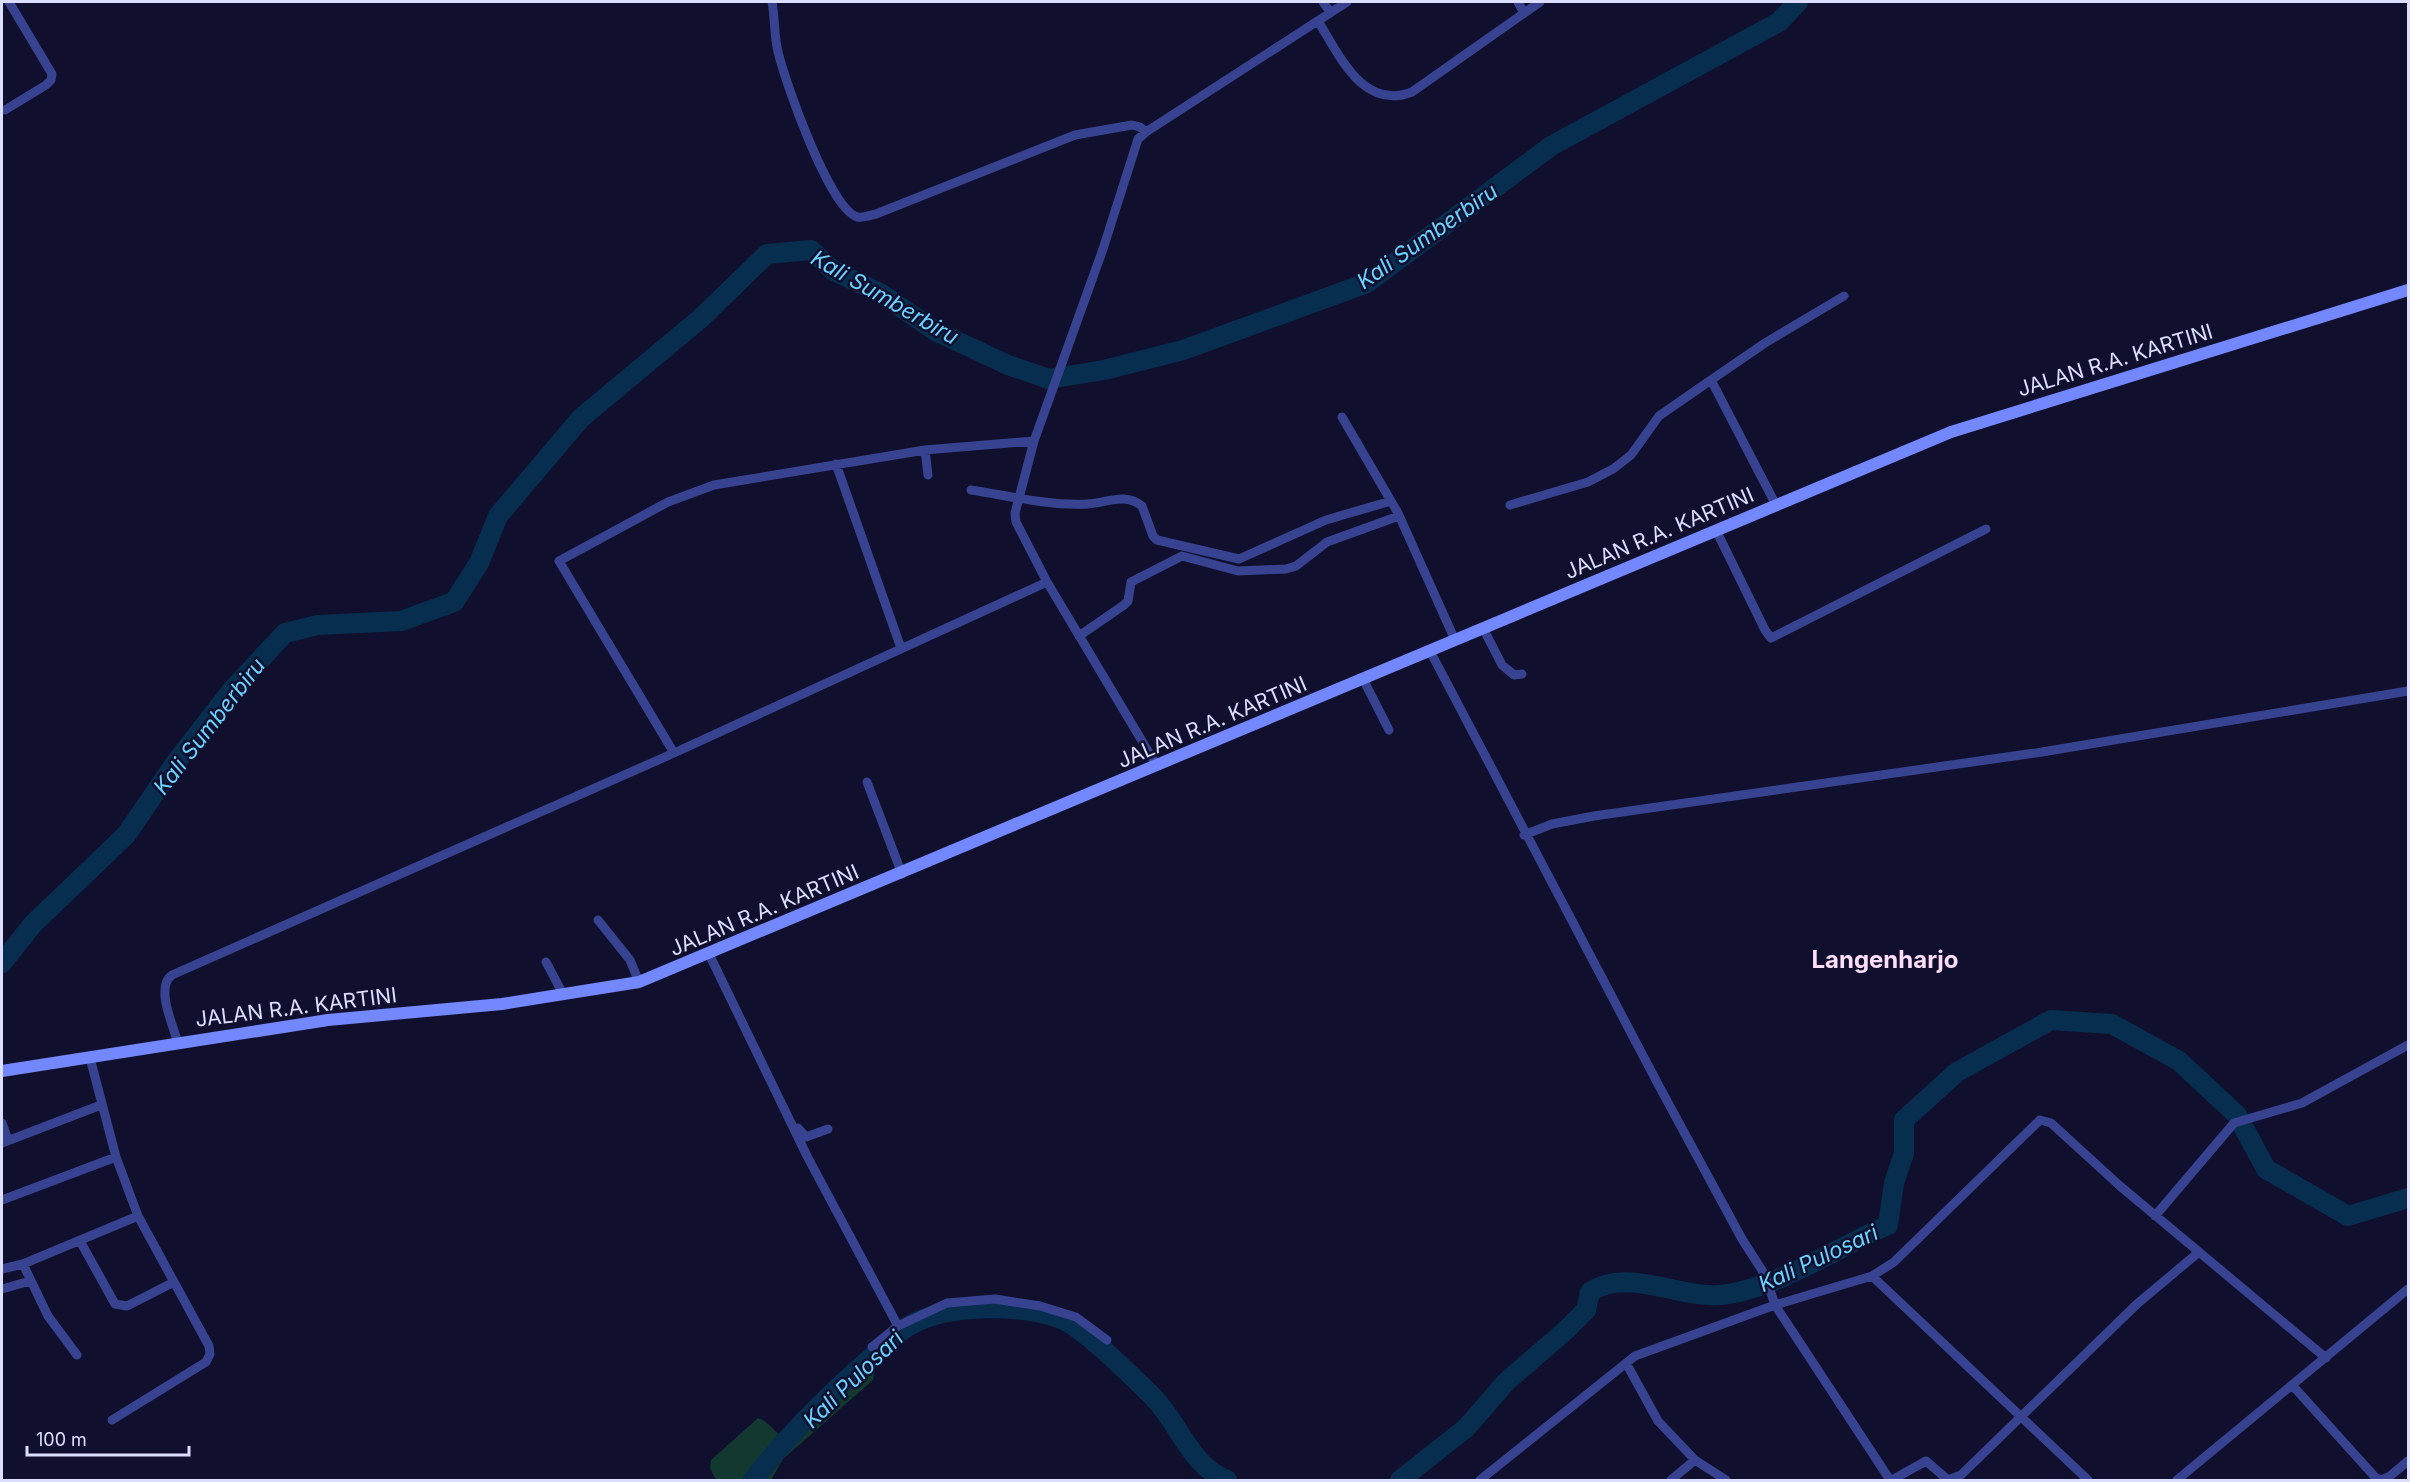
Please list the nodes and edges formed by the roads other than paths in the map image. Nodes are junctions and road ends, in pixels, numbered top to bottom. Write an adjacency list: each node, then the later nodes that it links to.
1 (9, 2): 10 (street)
2 (772, 2): 11 (street)
3 (1323, 2): 7 (street)
4 (1347, 2): 7 (street)
5 (1518, 2): 8 (street)
6 (1540, 2): 8 (street)
7 (1330, 12): 9 (street)
8 (1524, 13): 9 (street)
9 (1318, 21): 11 (street)
10 (3, 109)
11 (1146, 132): 16 (street)
12 (2409, 290): 23 (main road, JALAN R.A. KARTINI)
13 (1844, 296): 14 (street)
14 (1711, 380): 22 (street); 23 (street)
15 (1342, 417): 24 (street)
16 (1034, 441): 17 (street); 21 (street)
17 (926, 453): 18 (street); 19 (street)
18 (836, 464): 33 (street); 39 (street)
19 (928, 475)
20 (971, 490): 21 (street)
21 (1017, 501): 27 (street); 29 (street)
22 (1510, 505)
23 (1776, 505): 26 (main road, JALAN R.A. KARTINI)
24 (1395, 508): 27 (street); 28 (street); 32 (street)
25 (1986, 529): 26 (street)
26 (1716, 530): 30 (main road, JALAN R.A. KARTINI)
27 (1239, 559): 28 (street)
28 (1238, 571): 31 (street)
29 (1047, 582): 31 (street); 33 (street)
30 (1483, 628): 32 (main road, JALAN R.A. KARTINI); 35 (street)
31 (1079, 636): 40 (street)
32 (1455, 640): 34 (main road, JALAN R.A. KARTINI)
33 (901, 648): 39 (street)
34 (1430, 651): 36 (main road, JALAN R.A. KARTINI); 42 (street)
35 (1522, 674)
36 (1363, 679): 38 (street); 40 (main road, JALAN R.A. KARTINI)
37 (2409, 691): 42 (street)
38 (1389, 730)
39 (674, 753): 49 (street)
40 (1157, 766): 43 (main road, JALAN R.A. KARTINI)
41 (867, 782): 43 (street)
42 (1524, 835): 70 (street)
43 (902, 874): 45 (main road, JALAN R.A. KARTINI)
44 (598, 920): 47 (street)
45 (711, 954): 47 (main road, JALAN R.A. KARTINI); 55 (street); 71 (street)
46 (546, 962): 48 (street)
47 (639, 982): 48 (main road, JALAN R.A. KARTINI)
48 (562, 994): 49 (main road, JALAN R.A. KARTINI)
49 (178, 1043): 51 (main road, JALAN R.A. KARTINI)
50 (2409, 1045): 59 (street)
51 (90, 1058): 52 (main road, JALAN R.A. KARTINI); 53 (street)
52 (2, 1071)
53 (101, 1105): 56 (street); 57 (street)
54 (2, 1123): 56 (street)
55 (828, 1129)
56 (5, 1142)
57 (116, 1157): 58 (street); 60 (street)
58 (2, 1200)
59 (2155, 1215): 62 (street); 65 (street)
60 (138, 1216): 61 (street); 67 (street)
61 (80, 1241): 63 (street); 67 (street)
62 (2199, 1252): 75 (street); 78 (street)
63 (23, 1264): 64 (street); 66 (street)
64 (2, 1269)
65 (1872, 1276): 70 (street); 78 (street)
66 (30, 1281): 68 (street); 74 (street)
67 (172, 1283): 79 (street)
68 (2, 1289)
69 (2409, 1289): 75 (street)
70 (1775, 1305): 76 (street); 85 (street)
71 (898, 1326): 72 (street); 73 (street)
72 (1107, 1340)
73 (872, 1347)
74 (77, 1355)
75 (2326, 1358): 77 (street)
76 (1626, 1363): 80 (street); 82 (street)
77 (2294, 1386): 81 (street); 87 (street)
78 (2020, 1417): 85 (street); 86 (street)
79 (112, 1420)
80 (1695, 1460): 83 (street); 84 (street)
81 (2409, 1461)
82 (1480, 1480)
83 (1671, 1480)
84 (1726, 1480)
85 (1891, 1480)
86 (2088, 1480)
87 (2177, 1480)

